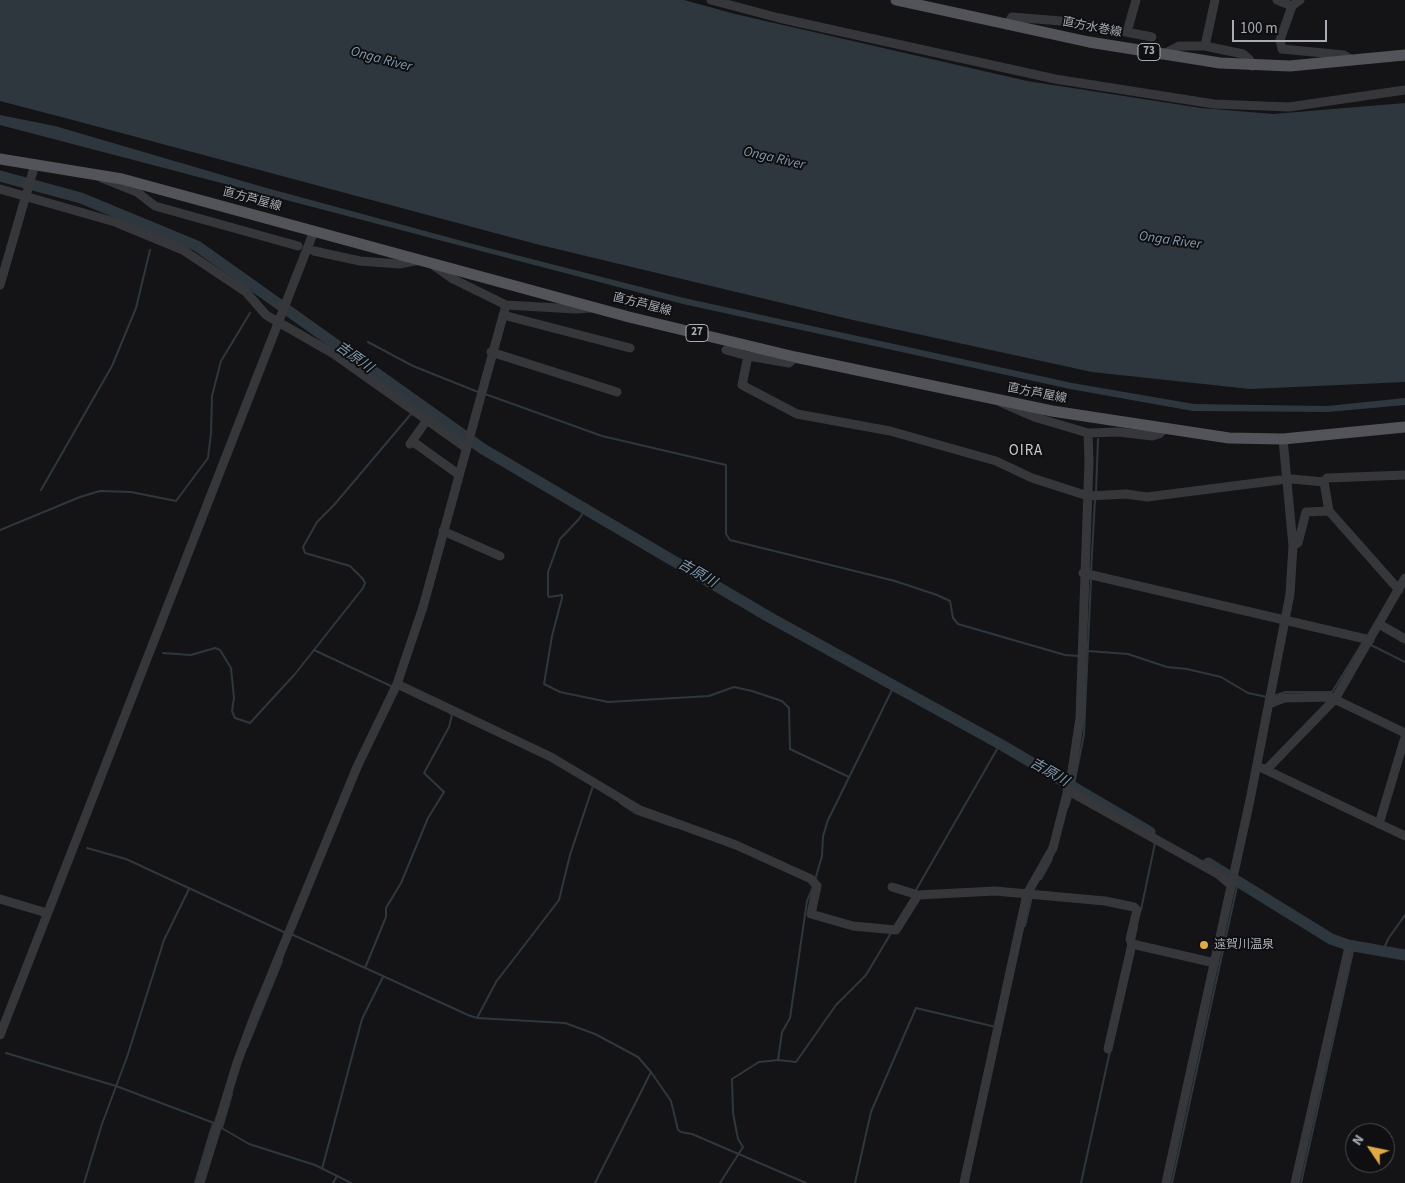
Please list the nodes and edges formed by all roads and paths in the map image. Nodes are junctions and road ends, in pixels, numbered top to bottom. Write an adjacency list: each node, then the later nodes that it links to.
1 (710, 0): 15 (street)
2 (896, 0): 7 (main road, 直方水巻線 / 73)
3 (1136, 0): 8 (street)
4 (1215, 0): 10 (street)
5 (1277, 0): 6 (street)
6 (1296, 3): 13 (street)
7 (1007, 25): 8 (street); 11 (main road, 直方水巻線 / 73)
8 (1127, 32): 9 (street)
9 (1152, 37)
10 (1205, 46): 11 (street); 14 (street)
11 (1162, 55): 14 (main road, 直方水巻線 / 73)
12 (1405, 55): 13 (main road, 直方水巻線 / 73)
13 (1352, 60): 14 (main road, 直方水巻線 / 73)
14 (1252, 66)
15 (1405, 90)
16 (0, 159): 17 (main road, 直方芦屋線 / 27)
17 (35, 164): 18 (main road, 直方芦屋線 / 27); 20 (street)
18 (95, 174): 21 (main road, 直方芦屋線 / 27); 22 (street)
19 (0, 189): 20 (street)
20 (27, 197): 26 (street); 30 (street)
21 (314, 231): 24 (main road, 直方芦屋線 / 27); 30 (street)
22 (298, 246)
23 (314, 251): 24 (street)
24 (420, 260): 25 (main road, 直方芦屋線 / 27)
25 (432, 263): 27 (street); 28 (main road, 直方芦屋線 / 27)
26 (0, 285)
27 (506, 306): 28 (street); 29 (street)
28 (591, 307): 35 (main road, 直方芦屋線 / 27)
29 (503, 315): 31 (street); 33 (street)
30 (278, 320): 38 (street); 76 (street)
31 (630, 348)
32 (726, 350): 34 (street)
33 (491, 352): 36 (street); 43 (street)
34 (748, 356): 35 (street); 49 (street)
35 (795, 357): 37 (main road, 直方芦屋線 / 27)
36 (617, 392)
37 (998, 400): 40 (main road, 直方芦屋線 / 27); 41 (street)
38 (427, 420): 43 (street); 44 (street)
39 (1405, 427): 42 (main road, 直方芦屋線 / 27)
40 (1163, 430): 41 (street); 42 (main road, 直方芦屋線 / 27)
41 (1088, 433): 49 (street)
42 (1283, 440): 52 (street)
43 (465, 447): 44 (street)
44 (458, 474): 51 (street)
45 (1405, 475): 48 (street)
46 (1280, 480): 49 (street)
47 (1292, 480): 48 (street)
48 (1324, 482): 50 (street)
49 (1088, 496): 54 (street)
50 (1329, 511): 52 (street); 56 (street)
51 (443, 531): 53 (street); 61 (street)
52 (1293, 546): 57 (street)
53 (500, 556)
54 (1084, 573): 57 (street); 68 (street)
55 (1405, 578): 56 (street)
56 (1398, 590): 58 (street)
57 (1285, 621): 60 (street); 63 (street)
58 (1379, 624): 59 (street); 60 (street)
59 (1405, 639)
60 (1370, 640): 62 (street)
61 (397, 684): 74 (street); 82 (street)
62 (1335, 700): 63 (street); 64 (street); 67 (street)
63 (1269, 704): 66 (street)
64 (1405, 733)
65 (1405, 737): 69 (street)
66 (1257, 768): 67 (street); 71 (street)
67 (1267, 769): 69 (street)
68 (1067, 790): 71 (street); 73 (street)
69 (1379, 824): 70 (street)
70 (1405, 836)
71 (1231, 885): 79 (street)
72 (892, 887): 74 (street)
73 (1027, 894): 74 (street); 77 (street); 83 (street)
74 (918, 895)
75 (0, 899): 76 (street)
76 (47, 914): 80 (street)
77 (1132, 944): 79 (street); 81 (street)
78 (1348, 951): 85 (street)
79 (1215, 963): 84 (street)
80 (0, 1035)
81 (1108, 1049)
82 (200, 1183)
83 (964, 1183)
84 (1166, 1183)
85 (1294, 1183)

